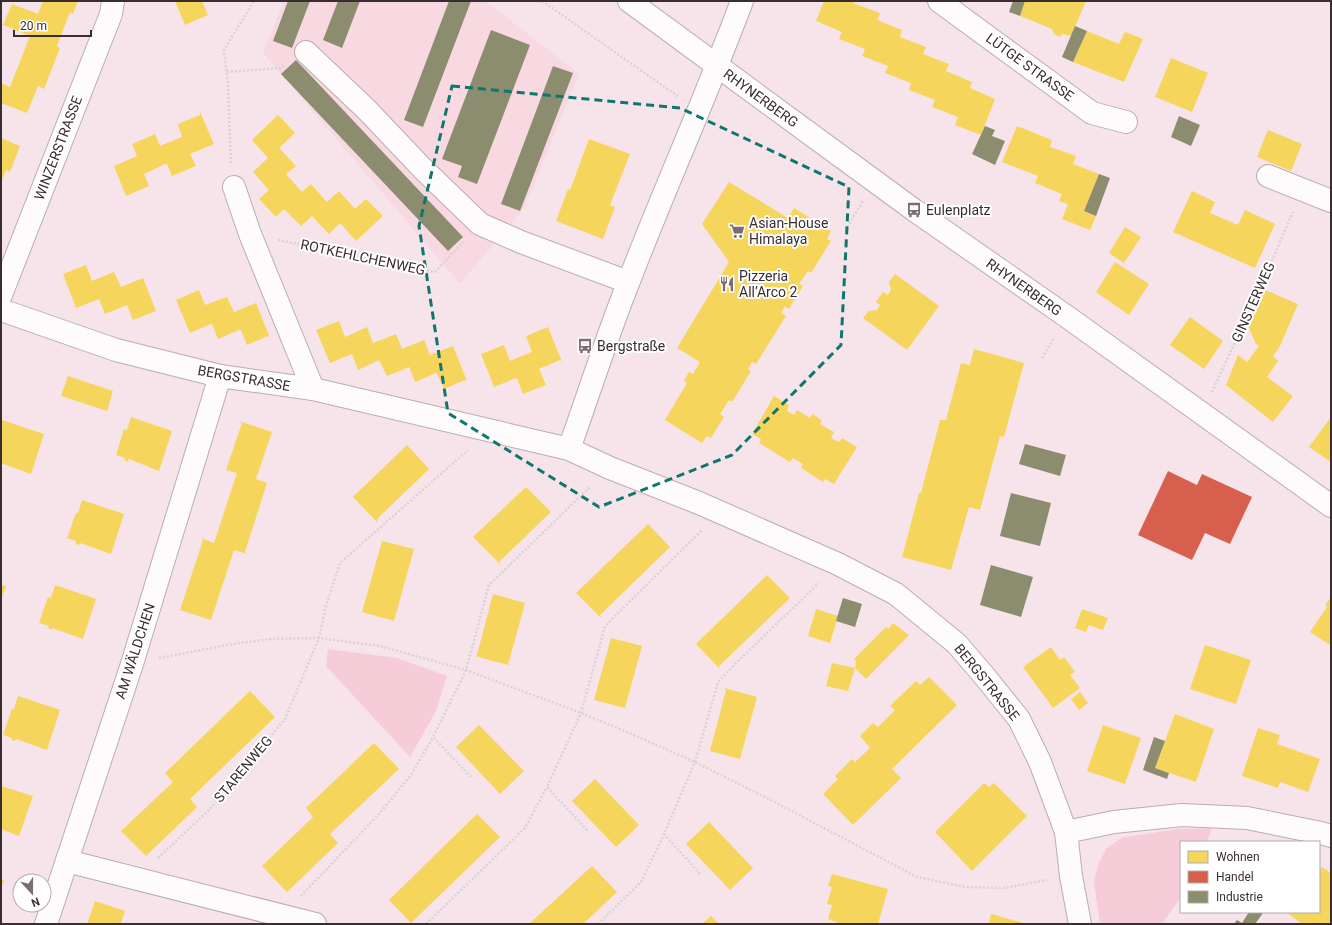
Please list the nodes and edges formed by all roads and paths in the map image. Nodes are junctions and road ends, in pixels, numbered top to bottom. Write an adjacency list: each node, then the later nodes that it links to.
1 (113, 1): 21 (street, WINZERSTRASSE)
2 (254, 1): 9 (path)
3 (542, 1): 10 (path)
4 (628, 1): 8 (street, RHYNERBERG)
5 (742, 1): 8 (street)
6 (939, 1): 11 (street, LÜTGE STRASSE)
7 (306, 52): 9 (path); 17 (street)
8 (717, 66): 10 (street); 27 (street, RHYNERBERG)
9 (227, 72): 13 (path)
10 (698, 111): 20 (street)
11 (1126, 122)
12 (1268, 176): 14 (street)
13 (234, 187): 19 (street)
14 (1302, 190): 15 (street); 27 (path, GINSTERWEG)
15 (1331, 201)
16 (856, 212): 18 (path)
17 (480, 224): 19 (path, ROTKEHLCHENWEG); 20 (street)
18 (847, 227)
19 (250, 234): 26 (street)
20 (628, 282): 29 (street)
21 (1, 295)
22 (1, 310): 25 (street, BERGSTRASSE)
23 (1054, 338): 24 (path)
24 (1042, 358)
25 (220, 376): 26 (street, BERGSTRASSE); 35 (street, AM WÄLDCHEN)
26 (313, 389): 28 (street, BERGSTRASSE)
27 (1202, 413): 31 (street, RHYNERBERG)
28 (490, 430): 29 (street, BERGSTRASSE); 34 (path)
29 (569, 449): 30 (street, BERGSTRASSE)
30 (610, 468): 32 (street, BERGSTRASSE); 36 (path)
31 (1331, 506)
32 (722, 513): 33 (street, BERGSTRASSE); 37 (path)
33 (838, 564): 39 (path); 43 (street, BERGSTRASSE)
34 (319, 638): 35 (path); 36 (path); 49 (path, STARENWEG)
35 (132, 664): 46 (street, AM WÄLDCHEN)
36 (466, 670): 37 (path); 38 (path)
37 (581, 713): 39 (path); 41 (path)
38 (433, 737): 40 (path); 50 (path)
39 (695, 762): 44 (path); 48 (path)
40 (470, 777)
41 (546, 787): 42 (path); 53 (path)
42 (587, 830)
43 (1066, 832): 45 (street); 48 (street, BERGSTRASSE)
44 (664, 834): 47 (path); 54 (path)
45 (1331, 836)
46 (67, 861): 49 (street); 51 (street, AM WÄLDCHEN)
47 (700, 874)
48 (1071, 876): 55 (street, BERGSTRASSE)
49 (138, 878): 50 (street)
50 (282, 916): 52 (street)
51 (46, 924)
52 (315, 924)
53 (426, 924)
54 (598, 924)
55 (1080, 924)

